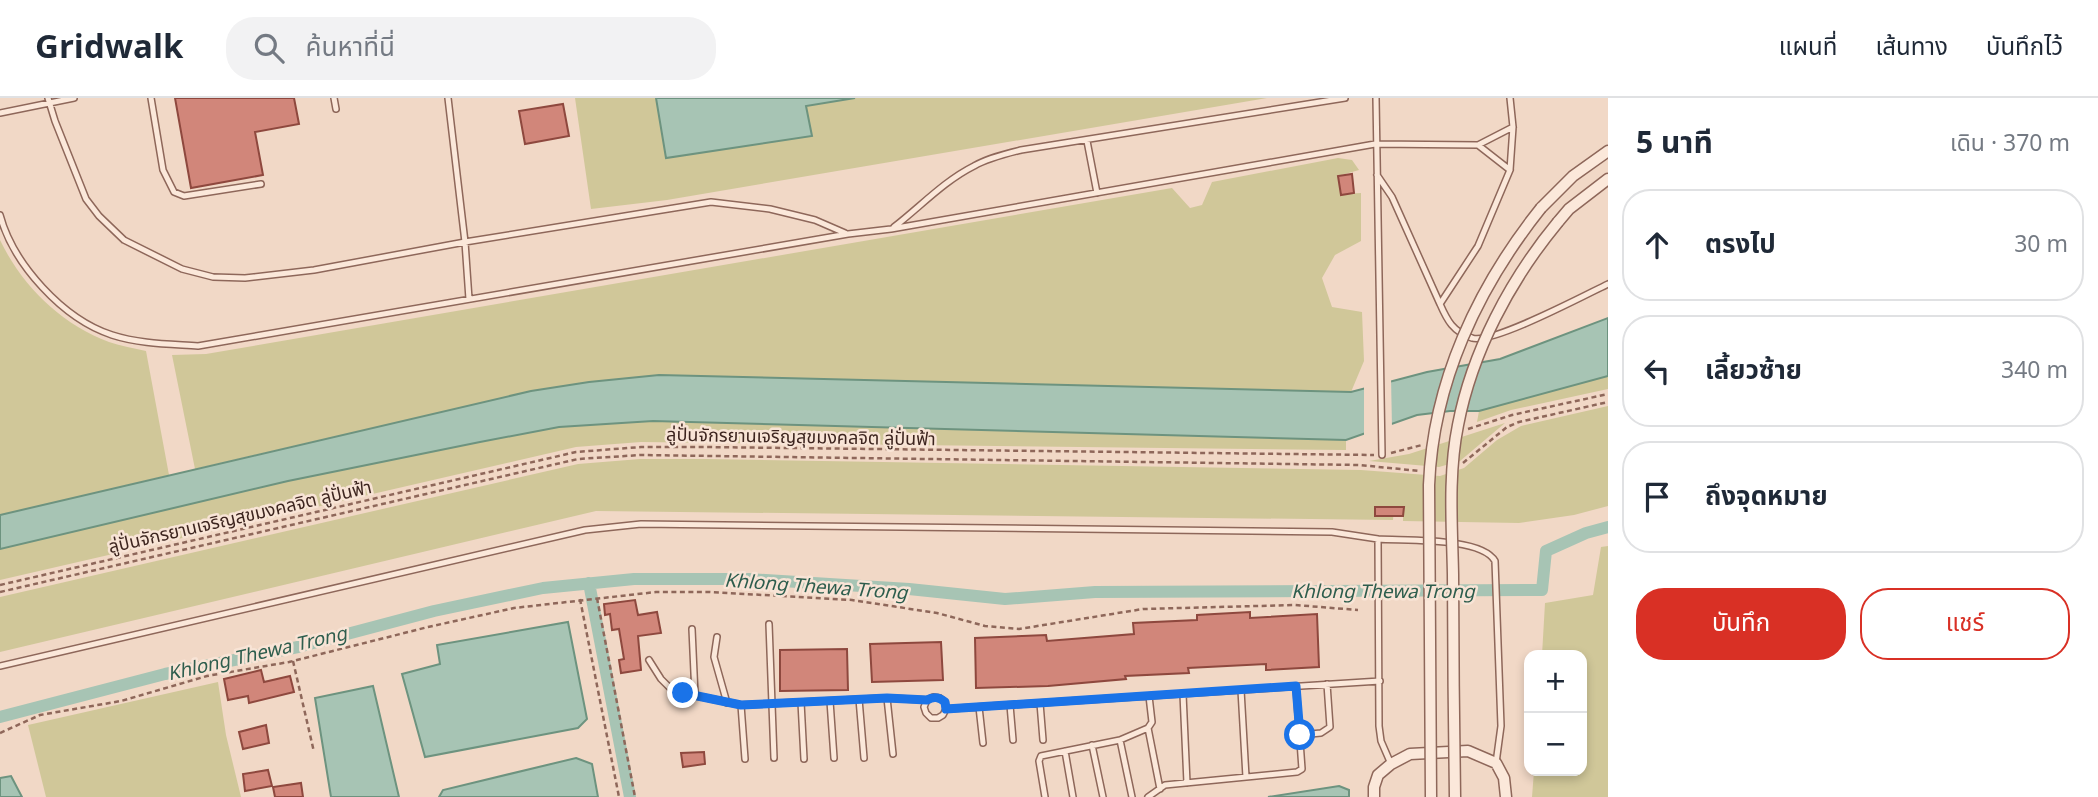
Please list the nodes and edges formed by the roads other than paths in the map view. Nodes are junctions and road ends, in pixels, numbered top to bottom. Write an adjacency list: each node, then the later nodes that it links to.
1 (74, 98): 8 (lane)
2 (151, 98): 19 (lane)
3 (334, 98): 9 (lane)
4 (448, 98): 24 (lane)
5 (1345, 98): 12 (lane)
6 (1376, 98): 13 (lane)
7 (1510, 98): 11 (lane)
8 (49, 100): 10 (lane); 24 (lane)
9 (337, 109)
10 (0, 113)
11 (1513, 127): 14 (lane); 16 (lane)
12 (1087, 141): 20 (lane); 22 (lane)
13 (1375, 144): 14 (lane); 17 (lane); 20 (lane)
14 (1478, 145): 16 (lane)
15 (1608, 151): 79 (street, bridge)
16 (1510, 170): 27 (lane)
17 (1376, 174): 27 (lane); 28 (lane)
18 (1608, 179): 80 (street, bridge)
19 (261, 184)
20 (1097, 193): 22 (lane)
21 (0, 215): 26 (lane)
22 (891, 229): 23 (lane)
23 (848, 234): 24 (lane); 26 (lane)
24 (465, 242): 26 (lane)
25 (1608, 284): 27 (lane)
26 (469, 299)
27 (1440, 304)
28 (1382, 454)
29 (1378, 540): 34 (lane); 35 (lane); 68 (lane)
30 (769, 624): 48 (lane)
31 (692, 629): 40 (lane)
32 (717, 637): 47 (lane)
33 (649, 660): 40 (lane)
34 (0, 666)
35 (1380, 681): 36 (lane); 69 (lane)
36 (1327, 684): 37 (lane); 55 (lane)
37 (1296, 686): 38 (lane); 55 (lane)
38 (1241, 690): 39 (lane); 70 (lane)
39 (1183, 694): 41 (lane); 71 (lane)
40 (695, 695): 47 (lane)
41 (1149, 696): 49 (lane); 54 (lane)
42 (887, 698): 43 (lane); 44 (lane); 62 (lane)
43 (859, 699): 45 (lane); 65 (lane)
44 (927, 700): 53 (lane); 53 (lane)
45 (830, 701): 46 (lane); 64 (lane)
46 (801, 702): 48 (lane); 67 (lane)
47 (727, 703): 50 (lane)
48 (772, 703): 50 (lane); 63 (lane)
49 (1040, 703): 51 (lane); 57 (lane)
50 (741, 705): 66 (lane)
51 (1010, 705): 52 (lane); 56 (lane)
52 (979, 707): 53 (lane); 59 (lane)
53 (946, 709)
54 (1148, 728): 58 (lane); 72 (lane)
55 (1300, 735): 70 (lane)
56 (1013, 740)
57 (1043, 740)
58 (1120, 740): 60 (lane); 76 (lane)
59 (983, 743)
60 (1092, 746): 61 (lane); 75 (lane)
61 (1065, 751): 73 (lane); 74 (lane)
62 (893, 754)
63 (774, 758)
64 (834, 758)
65 (864, 758)
66 (745, 759)
67 (804, 760)
68 (1496, 763): 69 (street); 81 (street)
69 (1391, 764): 78 (street)
70 (1246, 777): 71 (lane)
71 (1187, 783): 72 (lane)
72 (1160, 789): 77 (lane)
73 (1045, 797)
74 (1073, 797)
75 (1103, 797)
76 (1132, 797)
77 (1149, 797)
78 (1374, 797)
79 (1431, 797)
80 (1455, 797)
81 (1507, 797)

